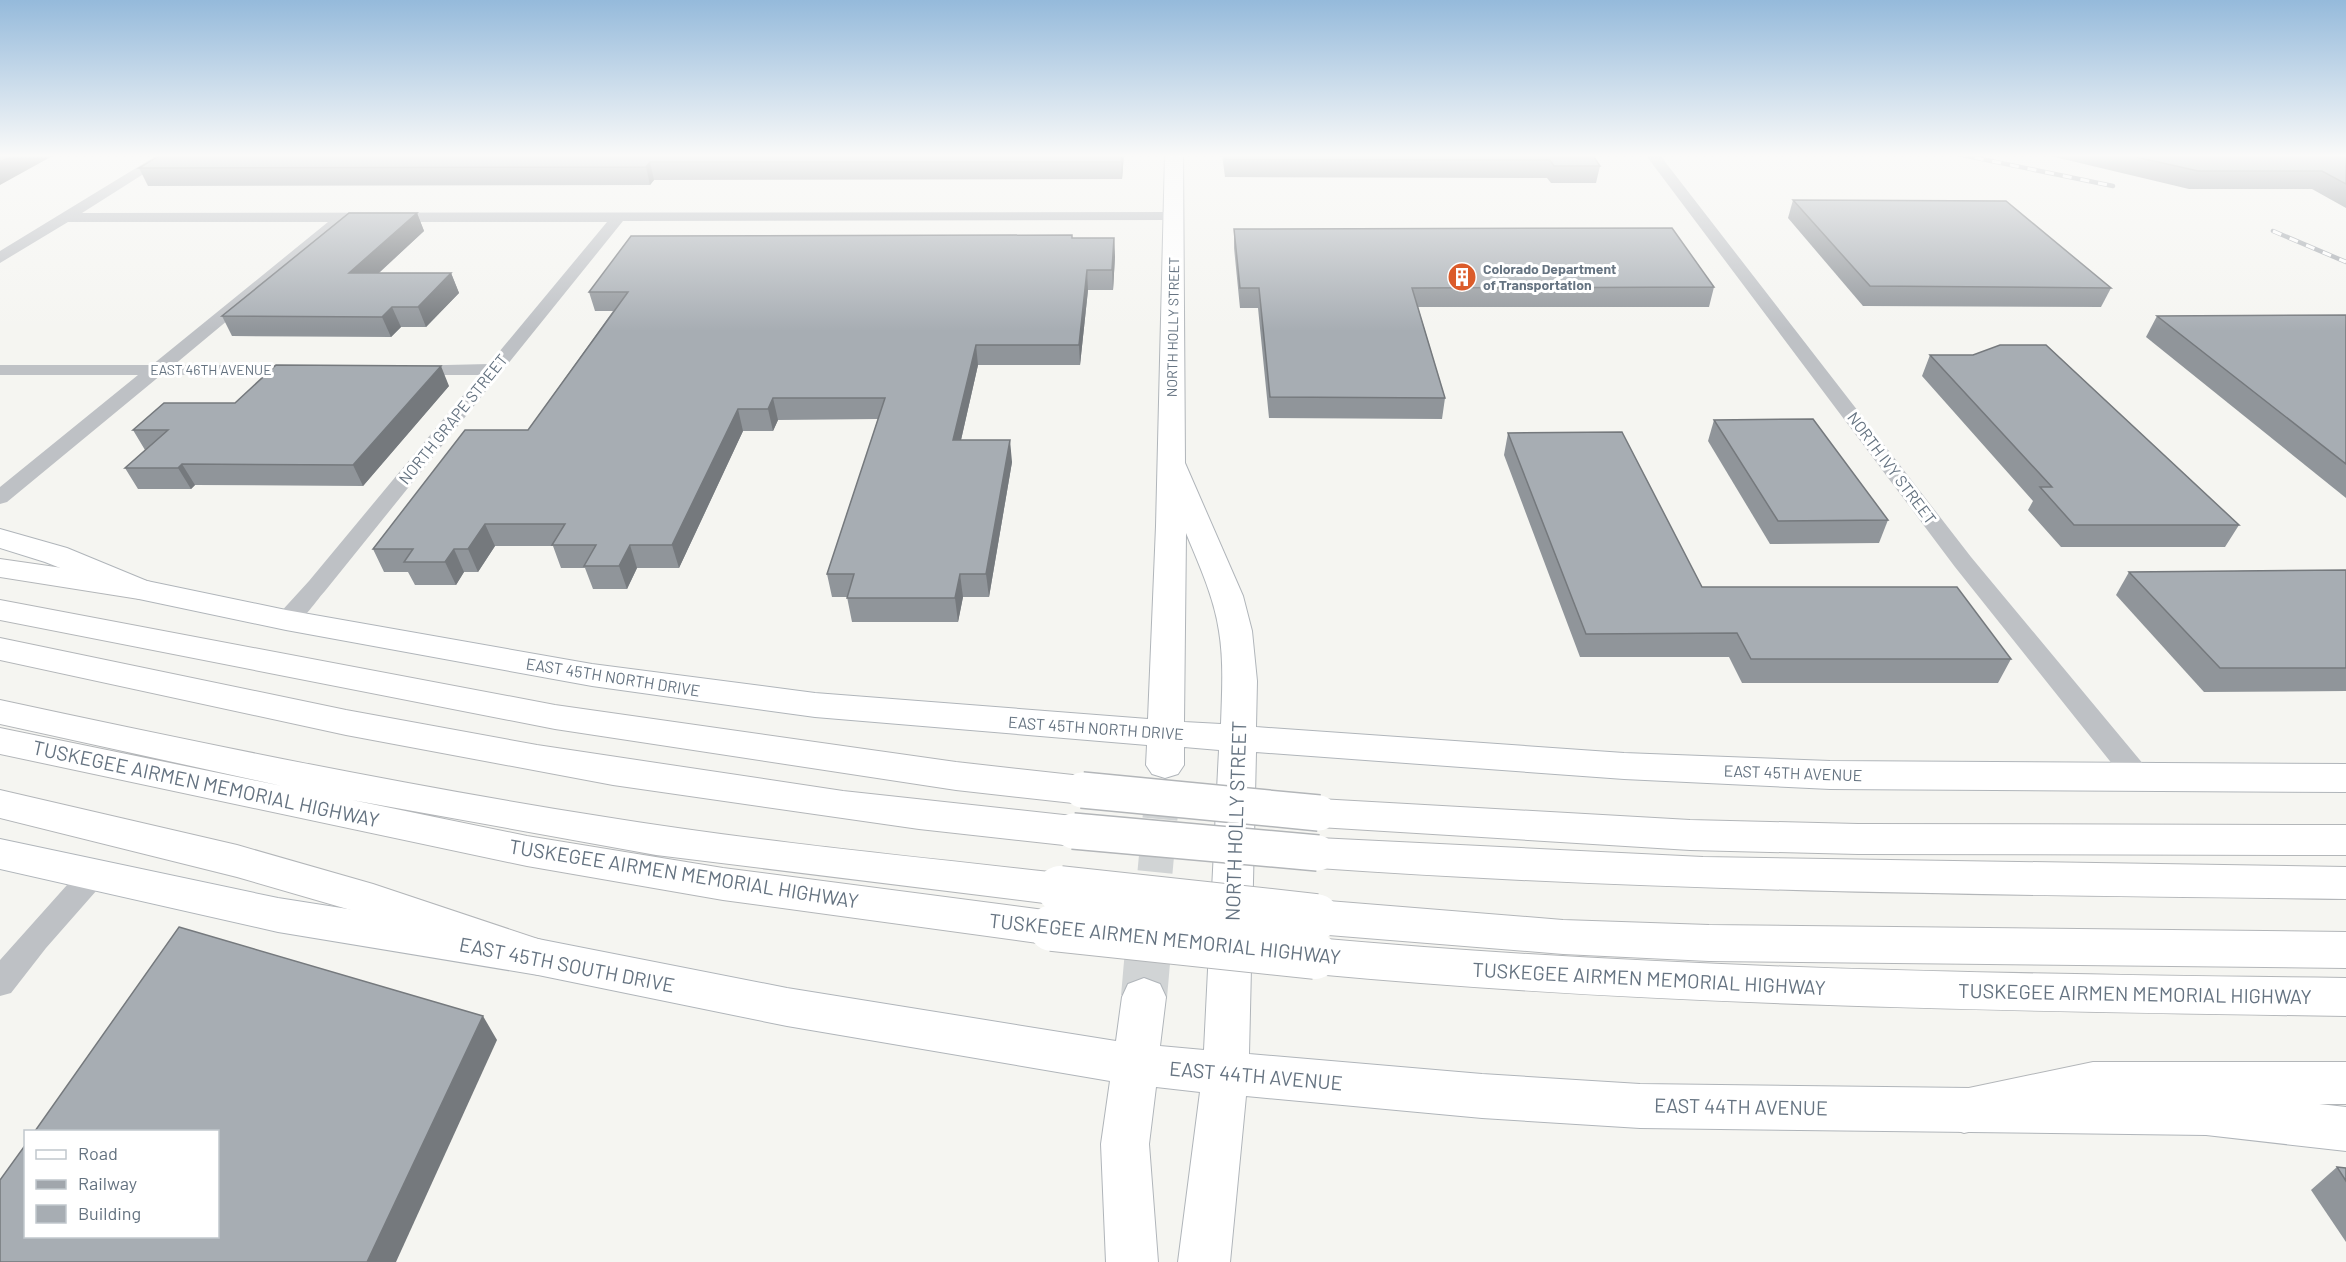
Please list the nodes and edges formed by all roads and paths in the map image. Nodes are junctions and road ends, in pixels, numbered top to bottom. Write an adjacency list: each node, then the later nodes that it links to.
1 (72, 213): 6 (street)
2 (1174, 213): 4 (main road, NORTH HOLLY STREET)
3 (1697, 213): 28 (street, NORTH IVY STREET)
4 (1174, 216): 5 (street); 14 (main road, NORTH HOLLY STREET)
5 (619, 217): 7 (street); 9 (street, NORTH GRAPE STREET)
6 (64, 218): 7 (street); 8 (street)
7 (342, 218): 11 (street)
8 (0, 258)
9 (494, 369): 13 (street); 20 (street, NORTH GRAPE STREET)
10 (0, 370): 11 (street, EAST 46TH AVENUE)
11 (155, 370): 12 (street, EAST 46TH AVENUE); 15 (street)
12 (325, 370)
13 (393, 370)
14 (1172, 464): 25 (main road, NORTH HOLLY STREET); 27 (main road, NORTH HOLLY STREET)
15 (0, 498)
16 (0, 538): 18 (main road, EAST 45TH NORTH DRIVE)
17 (0, 568): 18 (main road)
18 (139, 589): 20 (main road, EAST 45TH NORTH DRIVE)
19 (0, 610): 23 (main road)
20 (286, 620): 27 (main road, EAST 45TH NORTH DRIVE)
21 (0, 626): 23 (main road)
22 (0, 649): 37 (main road, bridge)
23 (394, 687): 32 (main road, bridge)
24 (0, 712): 31 (main road)
25 (1240, 738): 27 (main road, EAST 45TH NORTH DRIVE); 28 (main road, EAST 45TH AVENUE); 46 (main road, NORTH HOLLY STREET)
26 (0, 741): 38 (main road, TUSKEGEE AIRMEN MEMORIAL HIGHWAY)
27 (1166, 749)
28 (2139, 777): 29 (main road, EAST 45TH AVENUE)
29 (2346, 778)
30 (0, 804): 41 (main road)
31 (496, 814): 38 (main road); 39 (main road, bridge)
32 (1690, 835): 33 (main road); 36 (main road)
33 (2346, 840)
34 (0, 854): 35 (main road, EAST 45TH SOUTH DRIVE)
35 (94, 874): 41 (main road, EAST 45TH SOUTH DRIVE); 42 (street)
36 (2346, 874)
37 (2346, 883)
38 (1052, 928): 39 (main road, TUSKEGEE AIRMEN MEMORIAL HIGHWAY, bridge)
39 (1316, 936): 40 (main road); 44 (main road, TUSKEGEE AIRMEN MEMORIAL HIGHWAY)
40 (2346, 950)
41 (538, 957): 45 (main road, EAST 45TH SOUTH DRIVE)
42 (0, 983)
43 (1144, 997): 45 (main road)
44 (2346, 997)
45 (1136, 1065): 46 (main road, EAST 44TH AVENUE); 50 (main road)
46 (1225, 1072): 48 (main road, EAST 44TH AVENUE); 51 (main road, NORTH HOLLY STREET)
47 (2346, 1083): 48 (main road)
48 (1964, 1111): 49 (main road, EAST 44TH AVENUE)
49 (2346, 1129)
50 (1132, 1262)
51 (1204, 1262)

